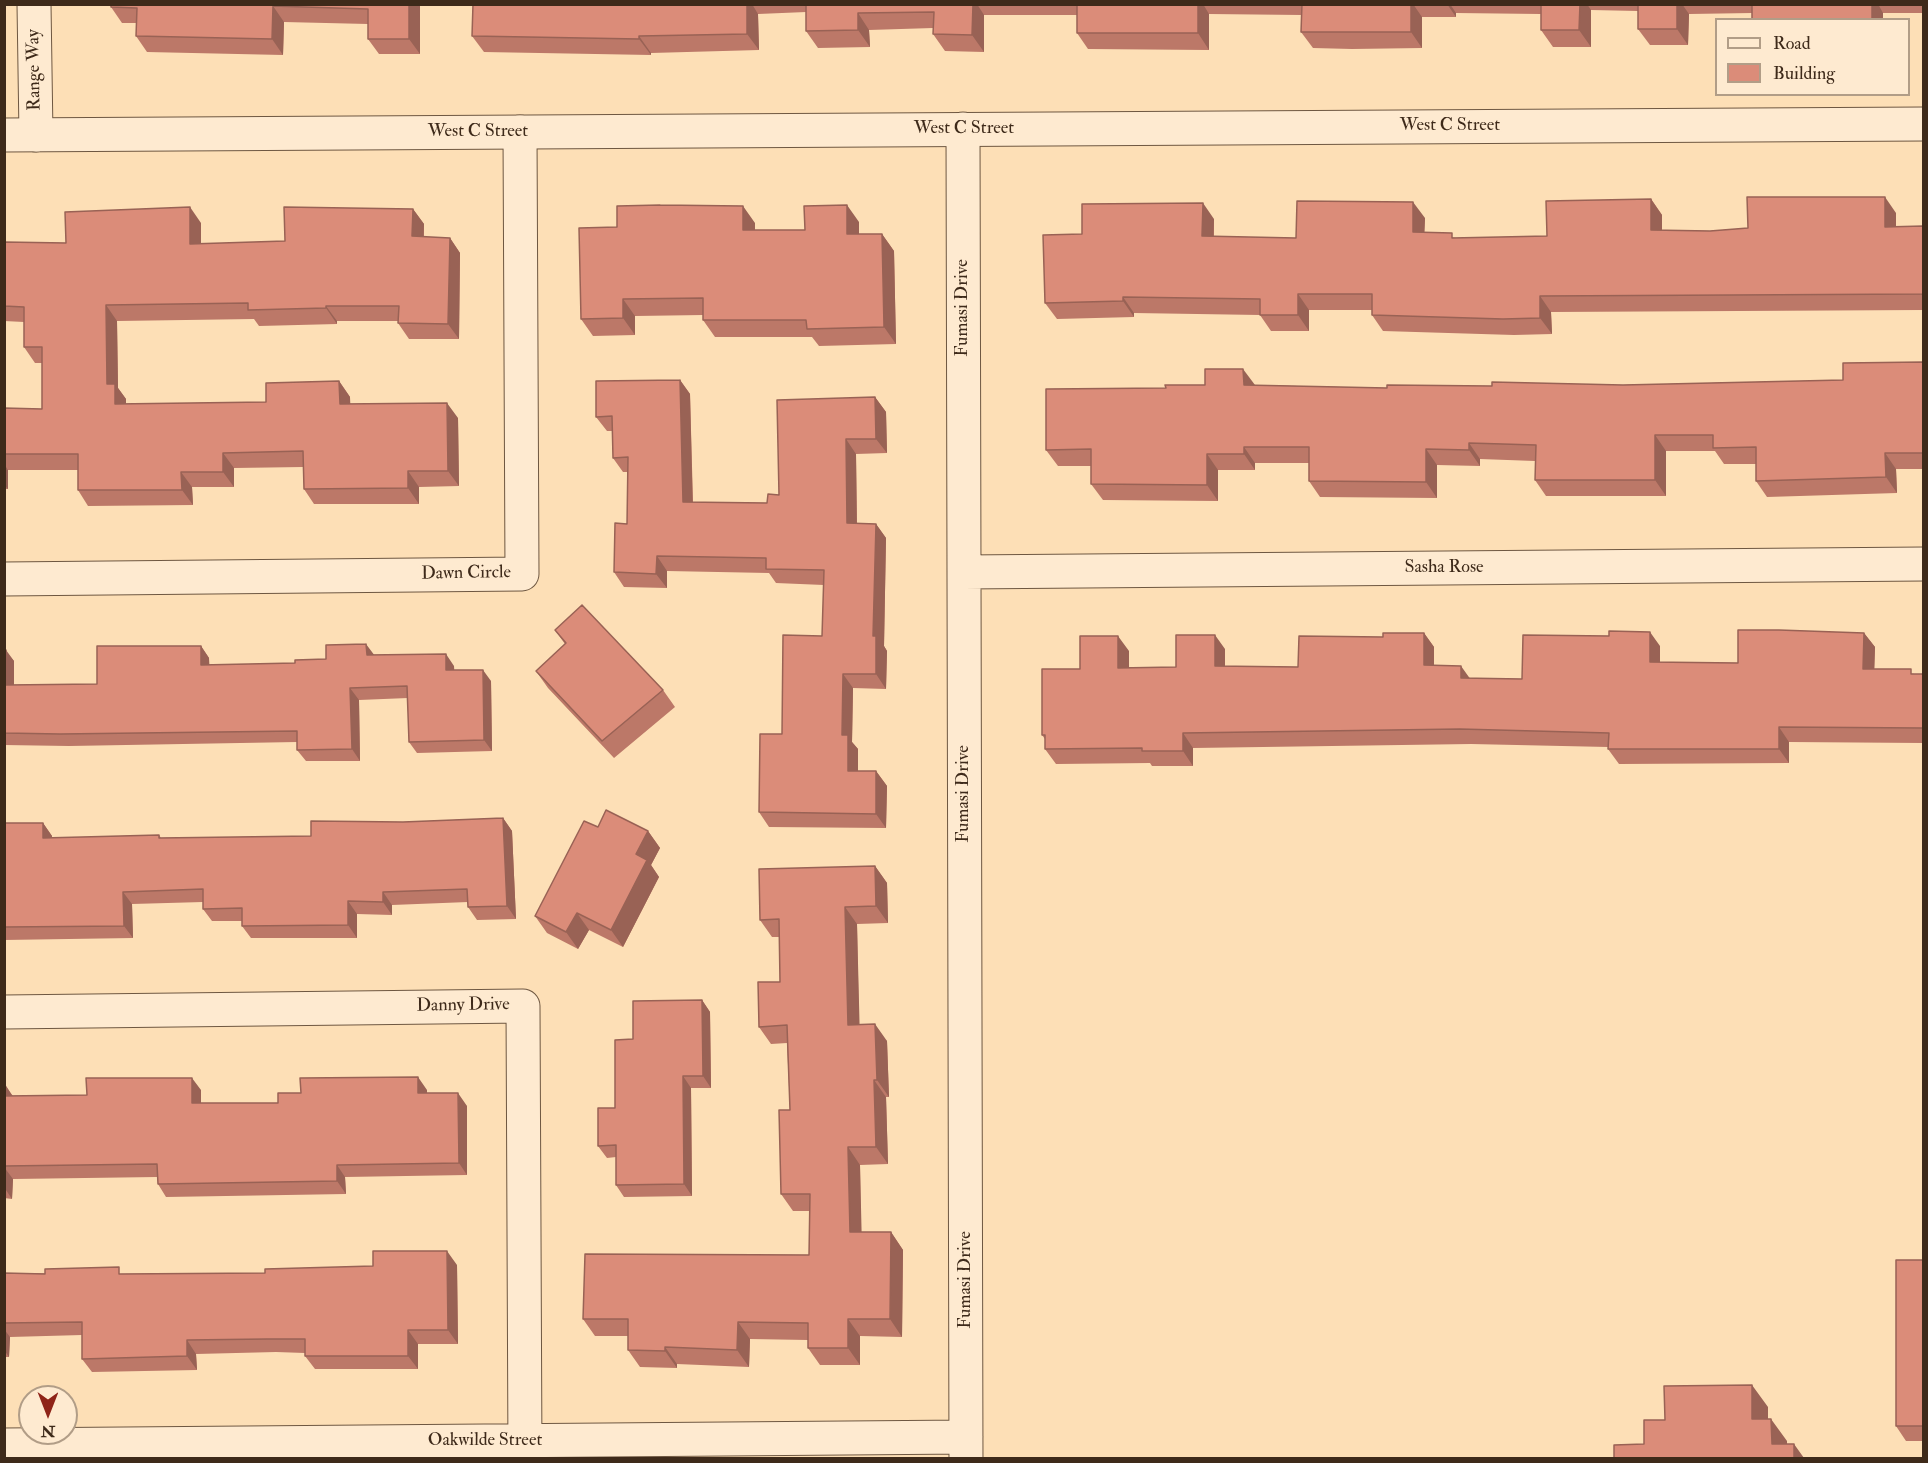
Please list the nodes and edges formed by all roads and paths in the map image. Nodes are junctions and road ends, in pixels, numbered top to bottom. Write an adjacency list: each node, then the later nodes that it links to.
1 (34, 4): 5 (street, Range Way)
2 (1923, 124): 3 (street, West C Street)
3 (963, 129): 4 (street, West C Street); 7 (street, Fumasi Drive)
4 (520, 132): 5 (street, West C Street); 8 (street, Dawn Circle)
5 (20, 135)
6 (1923, 564): 7 (street, Sasha Rose)
7 (964, 572): 11 (street, Fumasi Drive)
8 (4, 579)
9 (4, 1012): 12 (street, Danny Drive)
10 (4, 1445): 13 (street, Oakwilde Street)
11 (966, 1448): 12 (street, Oakwilde Street)
12 (525, 1450): 13 (street, Oakwilde Street)
13 (43, 1452)

